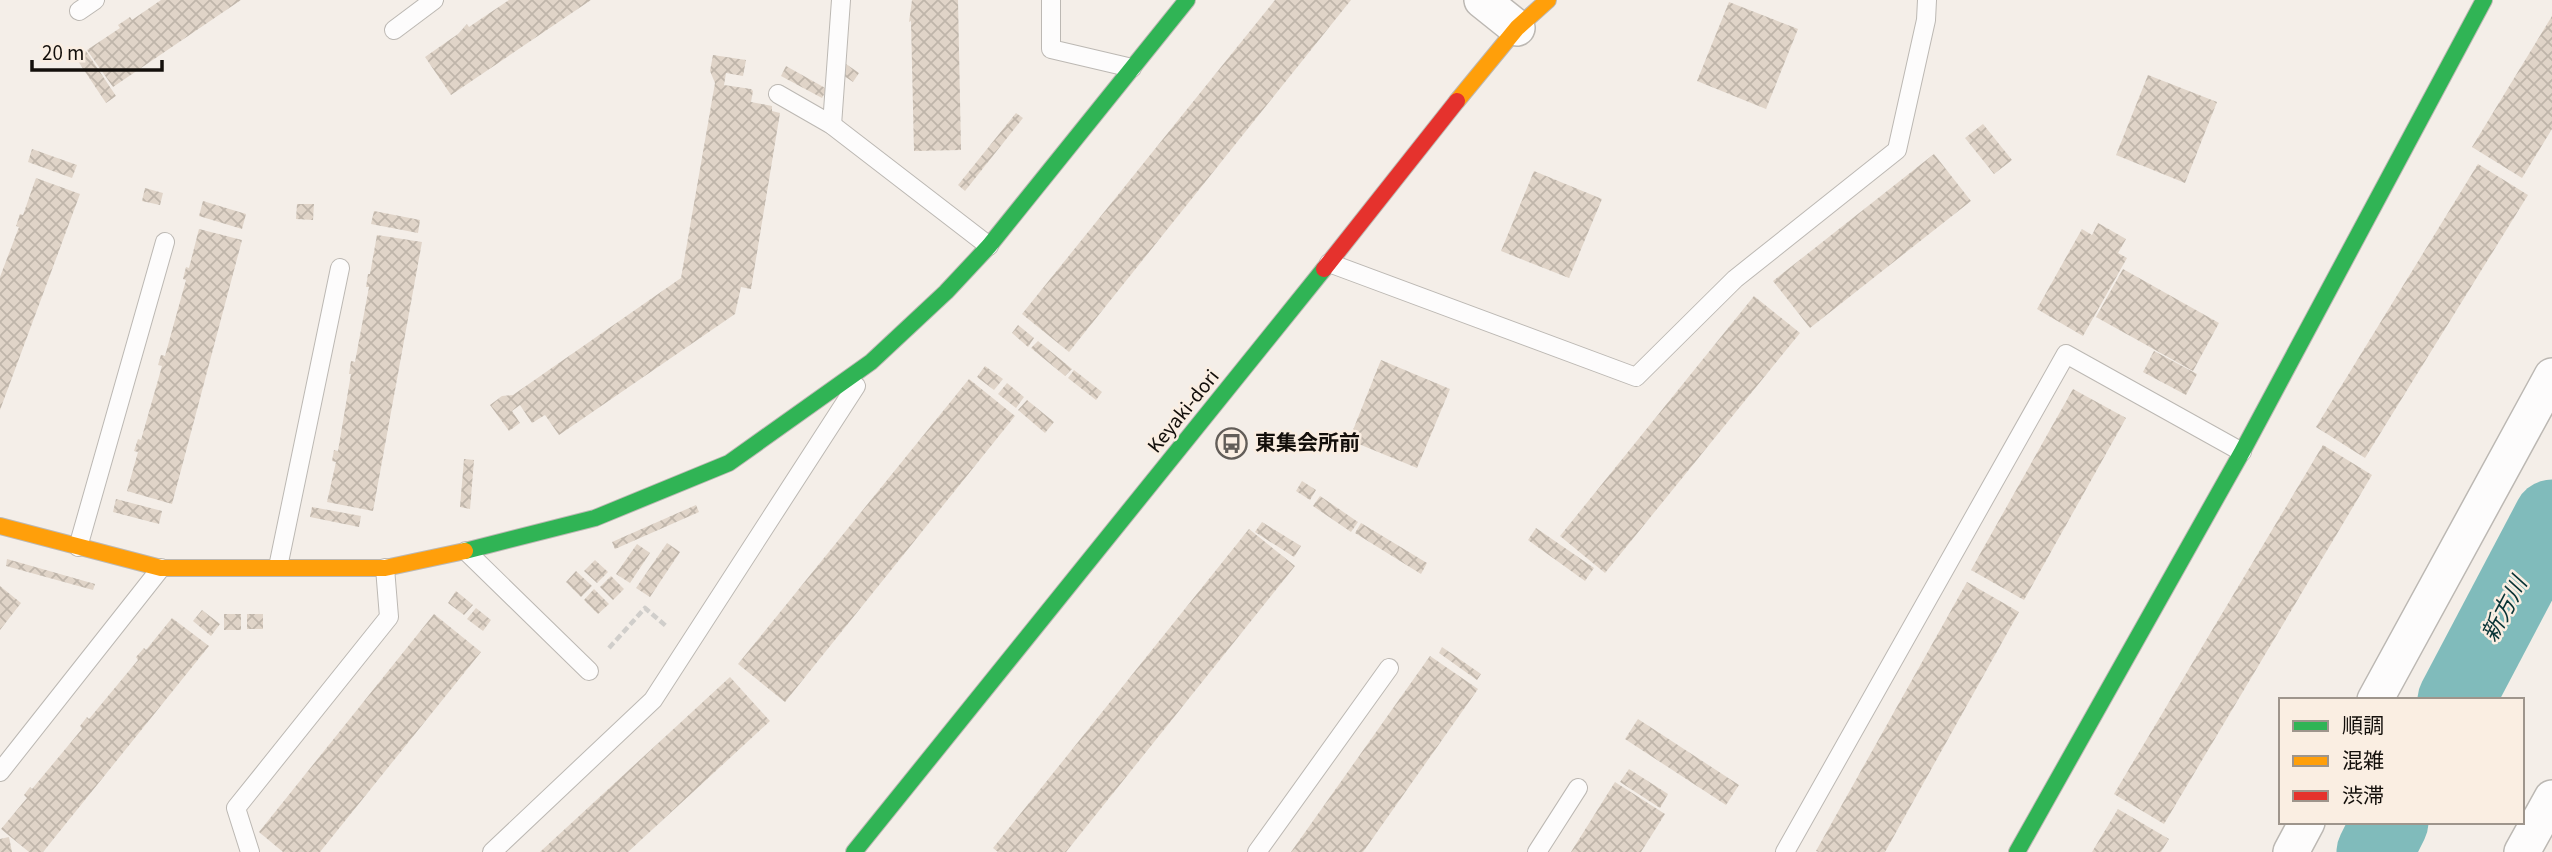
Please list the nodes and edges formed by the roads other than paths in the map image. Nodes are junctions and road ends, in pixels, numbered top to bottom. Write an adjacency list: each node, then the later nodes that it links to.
1 (95, 0): 10 (lane)
2 (435, 0): 12 (lane)
3 (841, 0): 15 (lane)
4 (1051, 0): 13 (lane)
5 (1187, 0): 13 (street)
6 (1482, 0): 11 (street)
7 (1548, 0): 11 (street, Keyaki-dori)
8 (1927, 0): 18 (lane)
9 (2484, 0): 22 (street)
10 (79, 11)
11 (1517, 28): 18 (street, Keyaki-dori)
12 (394, 30)
13 (1132, 68): 17 (street)
14 (778, 94): 15 (lane)
15 (832, 125): 17 (lane)
16 (165, 242): 24 (lane)
17 (989, 246): 20 (street)
18 (1329, 264): 36 (street, Keyaki-dori)
19 (340, 268): 27 (lane)
20 (871, 362): 25 (street); 38 (lane)
21 (2552, 376): 31 (street)
22 (2242, 452): 41 (lane); 42 (street)
23 (0, 526): 24 (street)
24 (78, 547): 26 (street)
25 (466, 551): 28 (street); 30 (lane)
26 (161, 568): 27 (street); 32 (lane)
27 (278, 568): 28 (street)
28 (385, 568): 37 (lane)
29 (1389, 668): 39 (lane)
30 (589, 671)
31 (2376, 698)
32 (0, 772)
33 (1578, 788): 40 (lane)
34 (2552, 798): 44 (street)
35 (2306, 824): 43 (street)
36 (866, 848)
37 (250, 852)
38 (492, 852)
39 (1257, 852)
40 (1537, 852)
41 (1785, 852)
42 (2017, 852)
43 (2291, 852)
44 (2522, 852)

